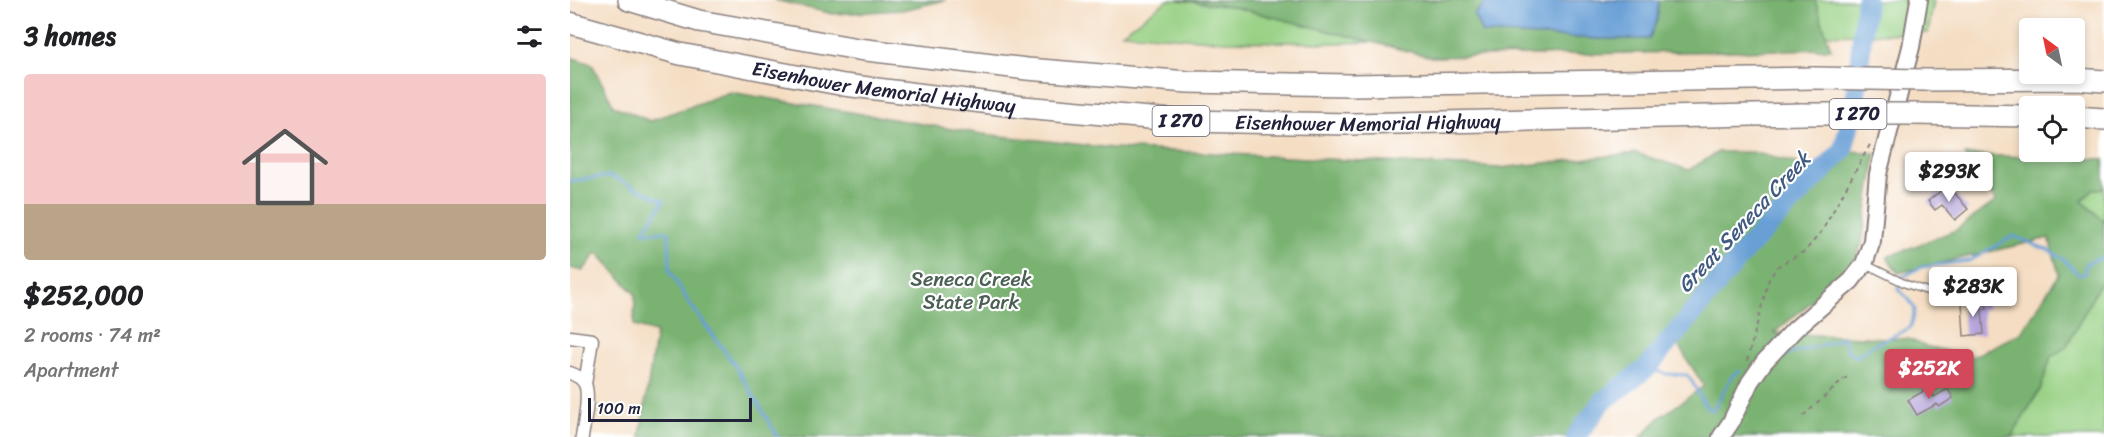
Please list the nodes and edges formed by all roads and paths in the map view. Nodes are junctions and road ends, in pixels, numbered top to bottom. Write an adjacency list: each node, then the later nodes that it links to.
1 (629, 0): 4 (highway, I 270, bridge)
2 (1920, 0): 9 (street)
3 (570, 23): 5 (highway, Eisenhower Memorial Highway / I 270, bridge)
4 (2104, 81)
5 (2019, 116)
6 (2085, 118): 7 (highway)
7 (2104, 119)
8 (1875, 134): 12 (path)
9 (1864, 264): 10 (lane); 18 (street)
10 (1927, 291)
11 (570, 337): 15 (street)
12 (1747, 360)
13 (570, 373): 15 (street)
14 (1848, 376): 16 (path)
15 (585, 384): 17 (street)
16 (1803, 416)
17 (582, 437)
18 (1721, 437)

